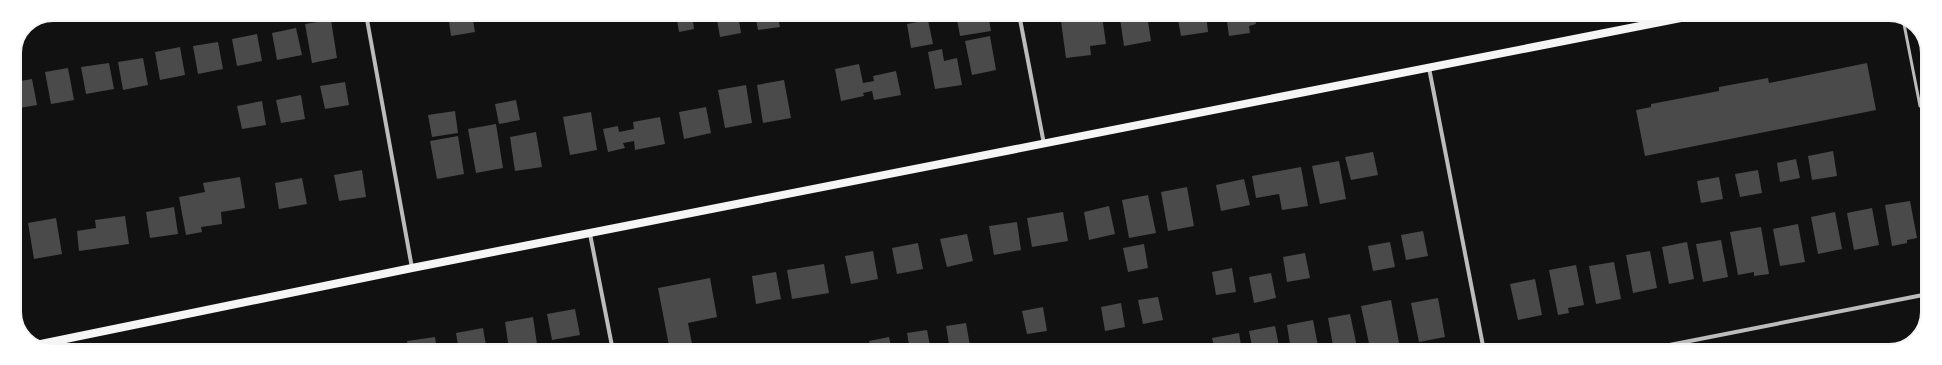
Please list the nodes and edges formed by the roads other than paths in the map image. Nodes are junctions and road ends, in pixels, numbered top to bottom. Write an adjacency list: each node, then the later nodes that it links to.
1 (367, 21): 9 (street)
2 (1020, 21): 7 (street)
3 (1653, 21): 5 (main road)
4 (1904, 25): 6 (lane)
5 (1429, 68): 7 (main road); 13 (street)
6 (1921, 106)
7 (1044, 145): 8 (main road)
8 (590, 234): 9 (main road); 12 (street)
9 (412, 268): 11 (main road)
10 (1921, 295): 14 (street)
11 (46, 343)
12 (611, 344)
13 (1483, 344)
14 (1674, 344)

